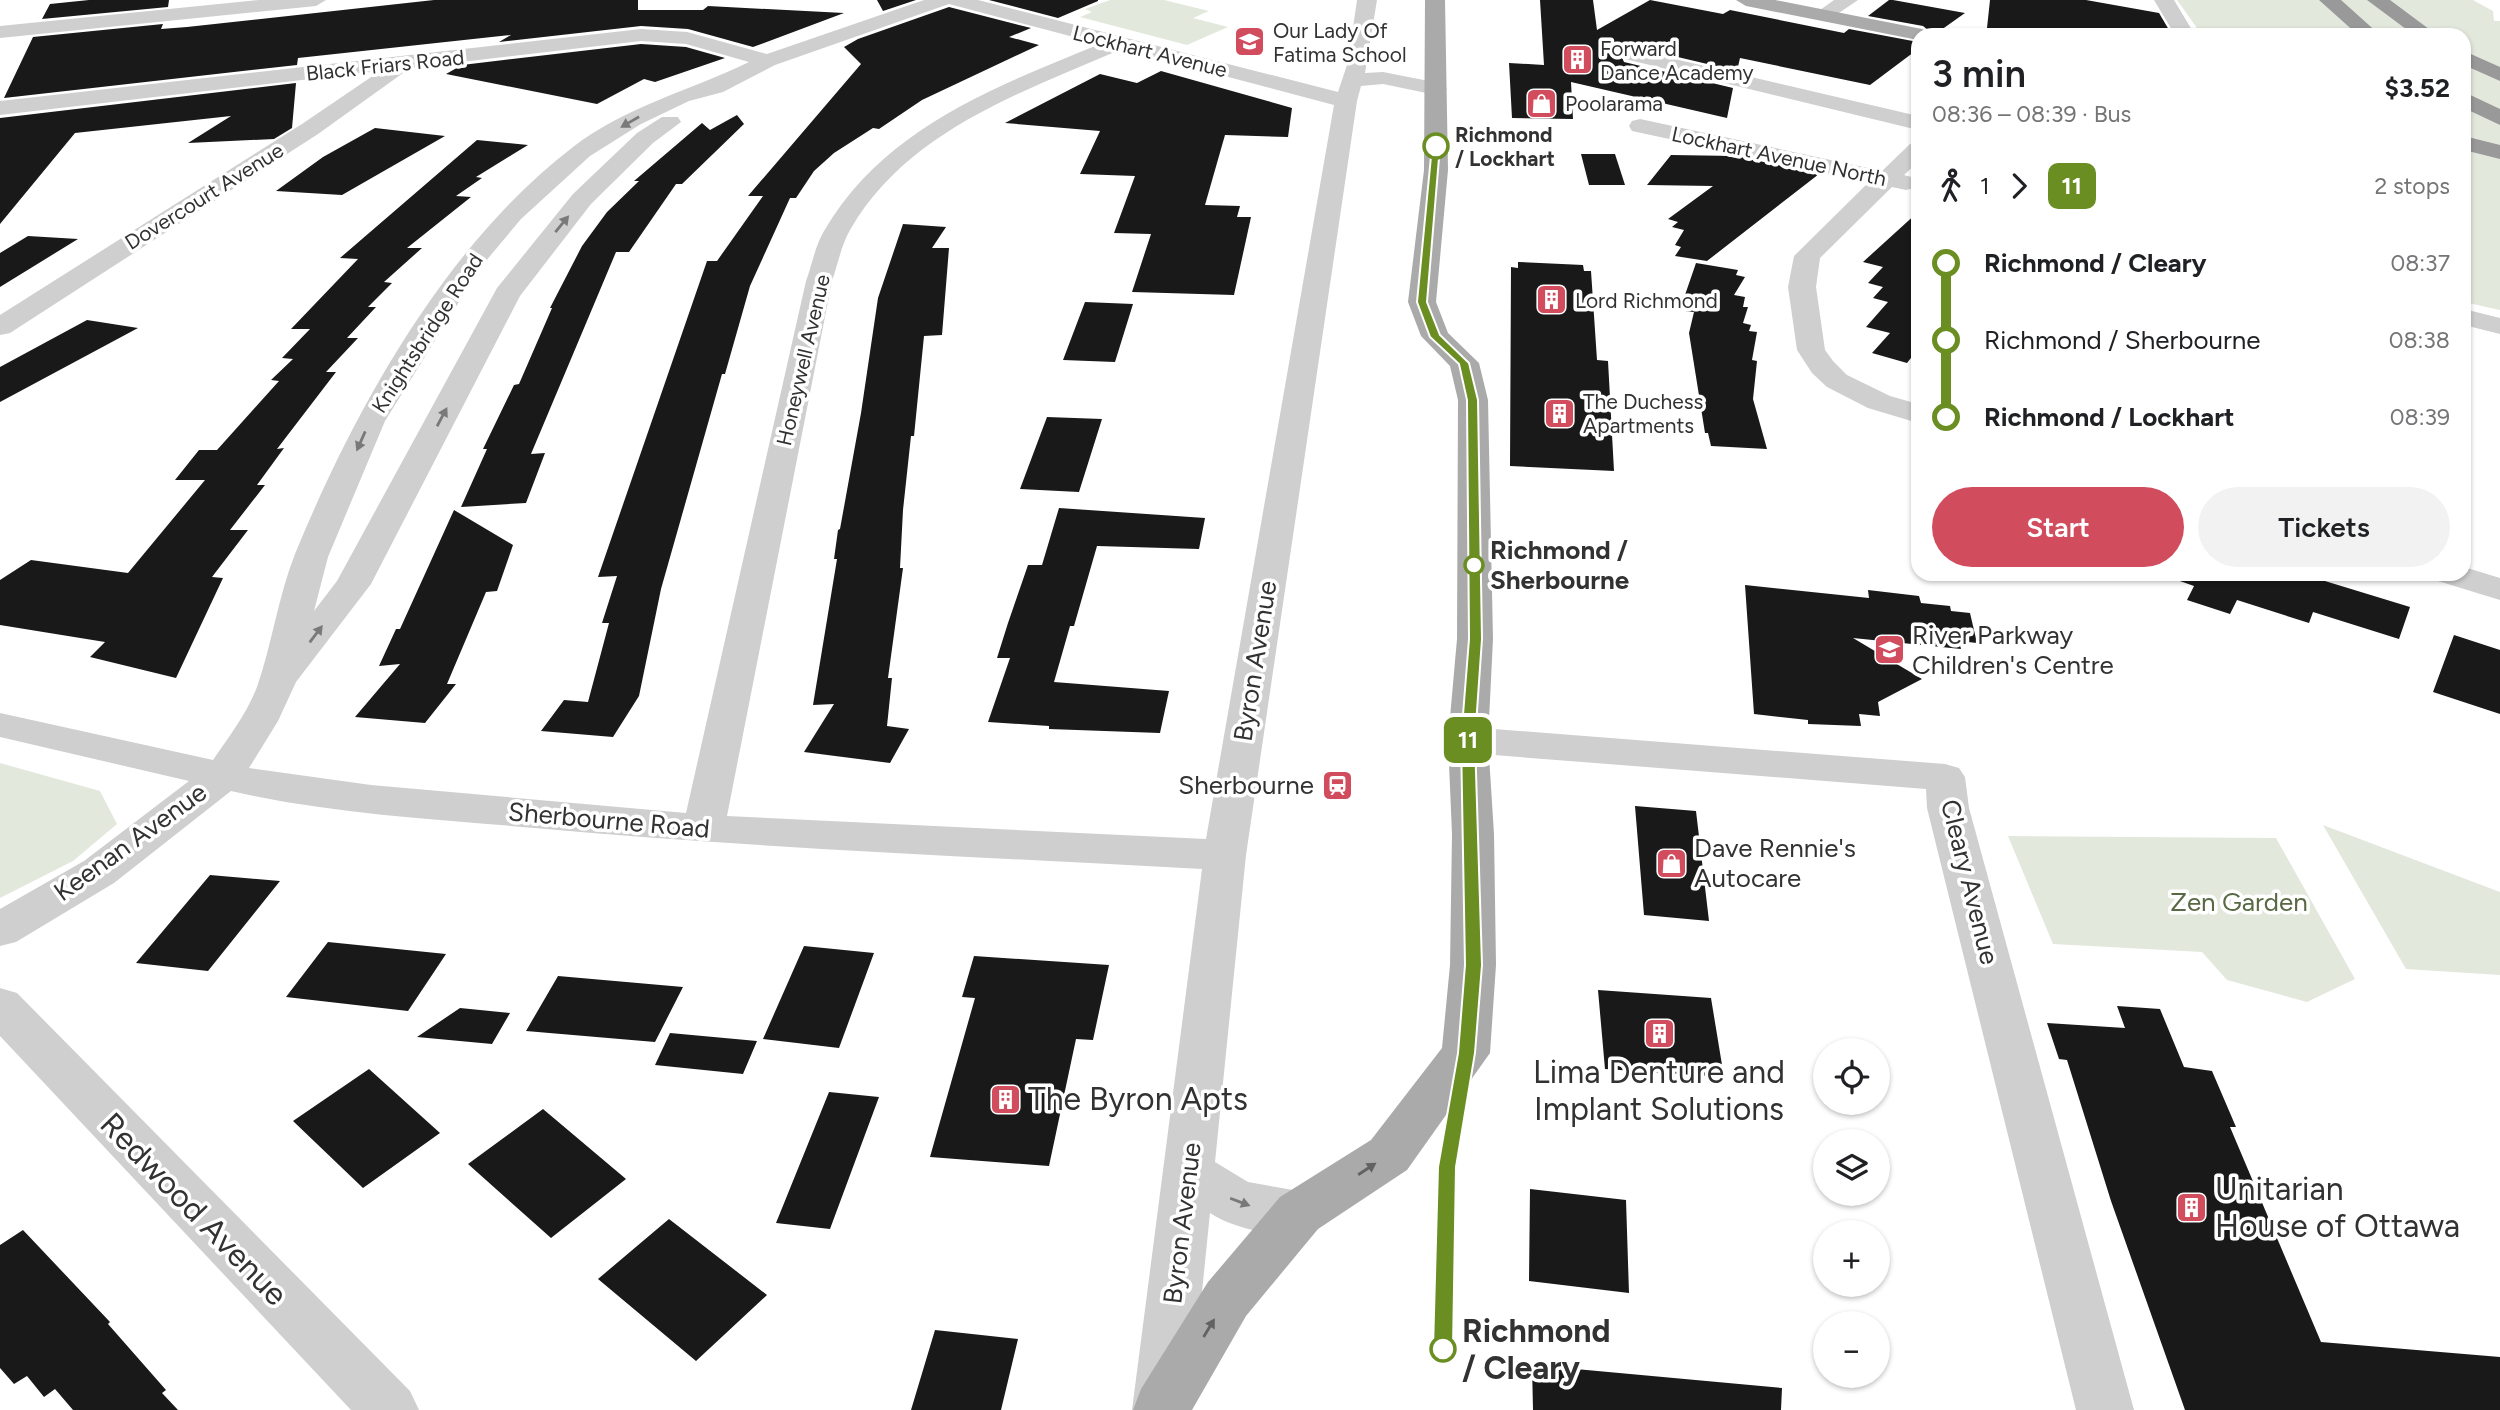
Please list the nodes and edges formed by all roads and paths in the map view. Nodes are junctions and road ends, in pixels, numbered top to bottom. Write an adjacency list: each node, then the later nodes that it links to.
1 (316, 0): 15 (street)
2 (942, 0): 20 (street, Knightsbridge Road)
3 (954, 0): 17 (street, Lockhart Avenue)
4 (1367, 0): 23 (street, Byron Avenue)
5 (1436, 0): 25 (main road)
6 (1746, 0): 11 (main road)
7 (1848, 0): 11 (street)
8 (2164, 0): 12 (street)
9 (2329, 0): 13 (highway)
10 (2377, 0): 14 (highway)
11 (1823, 15): 16 (main road)
12 (2181, 28)
13 (2363, 28)
14 (2417, 28)
15 (0, 33)
16 (1911, 33)
17 (1119, 43): 26 (street, Lockhart Avenue); 49 (street, Honeywell Avenue)
18 (1632, 55): 30 (street)
19 (2471, 60): 22 (highway)
20 (768, 61): 21 (street, Black Friars Road); 24 (street, Knightsbridge Road)
21 (406, 63): 28 (street, Black Friars Road); 41 (street, Dovercourt Avenue)
22 (2500, 75)
23 (1353, 80): 25 (street); 26 (street, Byron Avenue)
24 (715, 87): 45 (street, Knightsbridge Road, one-way to 24); 45 (street, Knightsbridge Road, one-way to 45)
25 (1436, 89): 47 (main road)
26 (1346, 101): 50 (street, Byron Avenue)
27 (2471, 103): 29 (highway)
28 (0, 108)
29 (2500, 118)
30 (1911, 121)
31 (1640, 125): 37 (street, Lockhart Avenue North)
32 (2471, 143): 34 (highway)
33 (2471, 144): 35 (highway)
34 (2500, 146)
35 (2500, 152)
36 (1911, 156): 37 (street)
37 (1888, 179): 38 (street, Lockhart Avenue North); 42 (street)
38 (1911, 184)
39 (2471, 319): 40 (street)
40 (2500, 326)
41 (0, 327)
42 (1911, 412)
43 (2471, 580): 44 (street)
44 (2500, 589)
45 (275, 689): 48 (street, Knightsbridge Road)
46 (0, 725): 48 (street, Sherbourne Road)
47 (1468, 740): 54 (main road, one-way to 47); 57 (street, Cleary Avenue)
48 (224, 775): 49 (street, Sherbourne Road); 51 (street, Keenan Avenue)
49 (703, 829): 50 (street, Sherbourne Road)
50 (1225, 855): 53 (street, Byron Avenue)
51 (0, 930)
52 (0, 1006): 56 (street, Redwood Avenue)
53 (1188, 1171): 54 (street, one-way to 54); 55 (street, Byron Avenue)
54 (1299, 1213): 55 (main road, one-way to 54)
55 (1161, 1409)
56 (390, 1410)
57 (2105, 1410)

